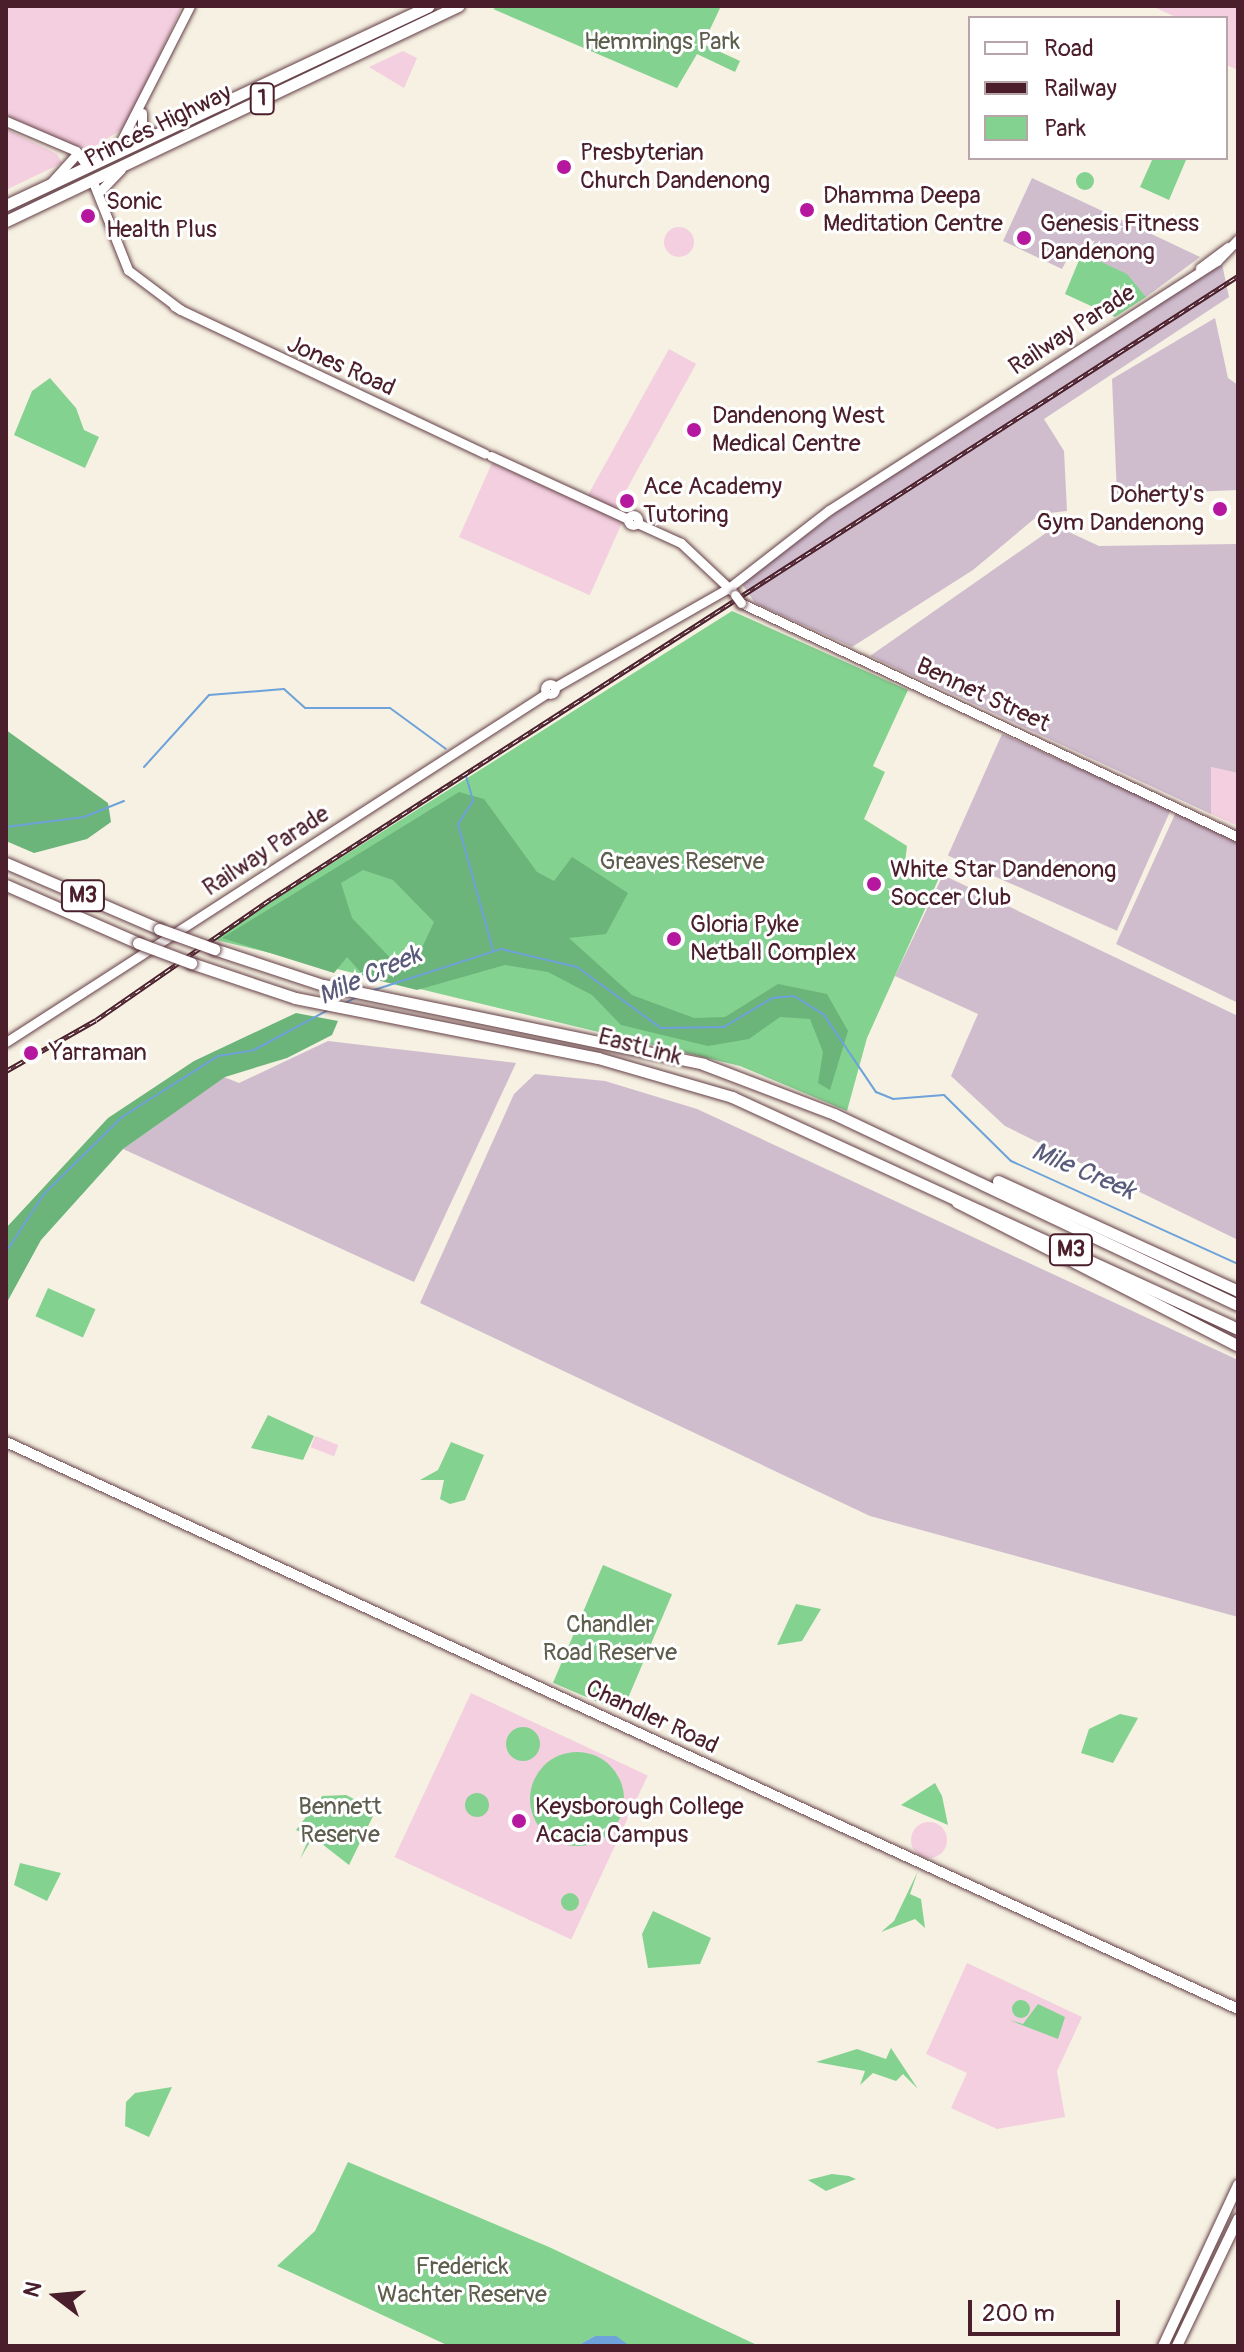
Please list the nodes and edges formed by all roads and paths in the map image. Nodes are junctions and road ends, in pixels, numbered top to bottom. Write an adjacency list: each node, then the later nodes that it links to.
1 (190, 6): 6 (main road)
2 (428, 6): 4 (highway, Princes Highway / 1)
3 (456, 7): 5 (highway, Princes Highway / 1)
4 (382, 28): 5 (highway); 8 (highway, Princes Highway / 1)
5 (405, 32): 13 (highway, Princes Highway / 1)
6 (143, 110): 8 (main road); 10 (main road)
7 (6, 121): 9 (main road)
8 (155, 135): 10 (highway, Princes Highway / 1)
9 (71, 152): 10 (main road); 11 (main road); 12 (main road)
10 (109, 157): 11 (highway, Princes Highway / 1)
11 (86, 168): 12 (highway, Princes Highway / 1); 13 (highway)
12 (48, 186): 14 (highway, Princes Highway / 1)
13 (95, 187): 15 (highway, Princes Highway / 1); 17 (main road, Jones Road)
14 (6, 205)
15 (6, 221)
16 (1235, 241): 17 (main road, Railway Parade)
17 (735, 595): 18 (main road, Bennet Street); 21 (main road, Railway Parade)
18 (1235, 833)
19 (6, 863): 22 (highway, EastLink / M3, bridge)
20 (6, 885): 23 (highway, EastLink / M3, bridge)
21 (6, 1042)
22 (951, 1167): 24 (highway); 25 (highway, EastLink / M3)
23 (904, 1171): 26 (highway, EastLink / M3); 27 (highway)
24 (1238, 1291)
25 (1238, 1305)
26 (1238, 1329)
27 (1234, 1344)
28 (6, 1442): 29 (main road, Chandler Road)
29 (1238, 2009)
30 (1238, 2185): 32 (main road)
31 (1238, 2219): 33 (main road)
32 (1163, 2346)
33 (1177, 2346)

